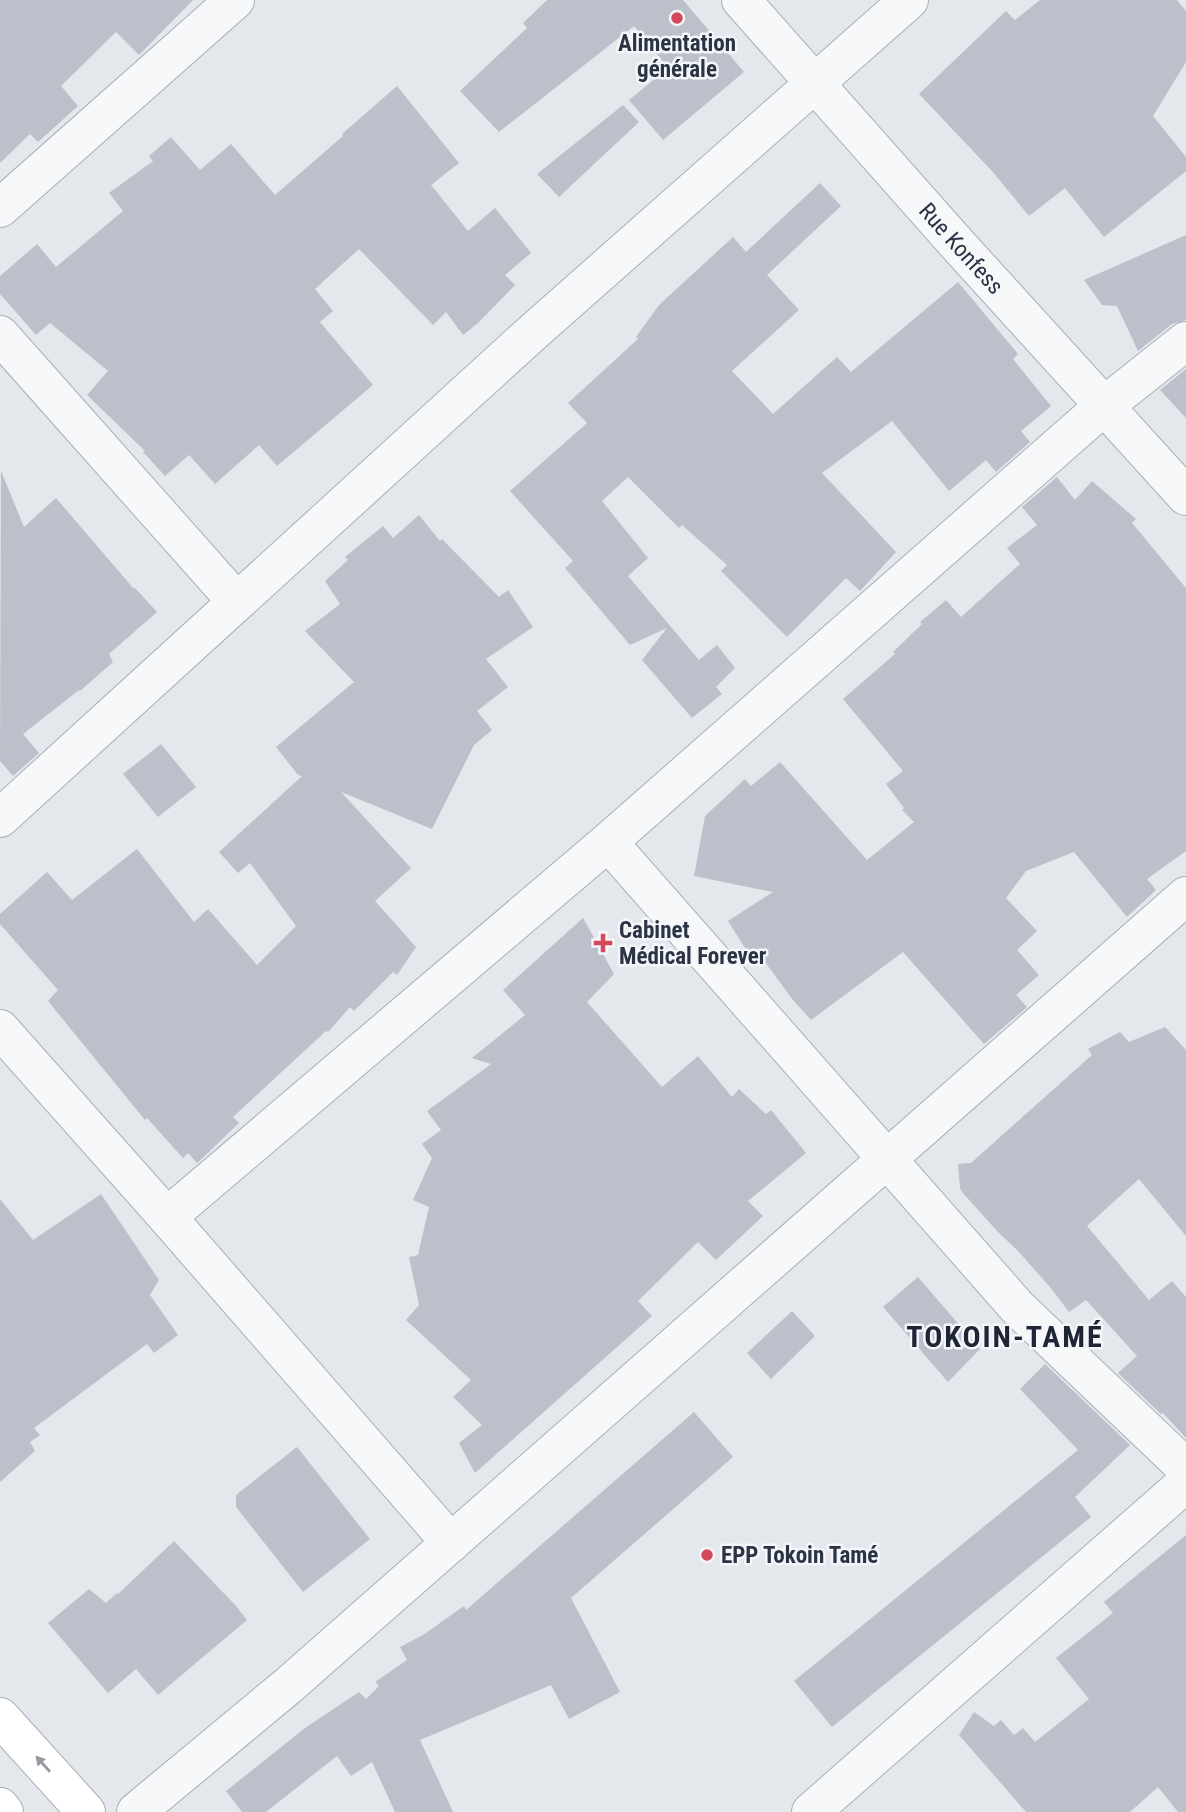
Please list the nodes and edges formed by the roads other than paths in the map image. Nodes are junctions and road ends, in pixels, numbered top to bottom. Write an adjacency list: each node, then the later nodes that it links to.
1 (236, 0): 5 (street)
2 (741, 0): 4 (street, Rue Konfess)
3 (909, 0): 4 (street)
4 (816, 83): 8 (street, Rue Konfess); 10 (street)
5 (0, 208)
6 (0, 335): 10 (street)
7 (1186, 341): 8 (street)
8 (1104, 406): 9 (street, Rue Konfess); 12 (street)
9 (1186, 496)
10 (237, 602): 11 (street)
11 (0, 818)
12 (608, 842): 15 (street); 16 (street)
13 (1186, 896): 15 (street)
14 (0, 1029): 16 (street)
15 (886, 1159): 17 (street); 19 (street)
16 (167, 1217): 19 (street)
17 (1186, 1468)
18 (1186, 1483): 25 (street)
19 (451, 1543): 24 (street)
20 (0, 1717): 23 (main road, one-way to 20)
21 (0, 1807): 22 (main road)
22 (4, 1812)
23 (86, 1812)
24 (136, 1812)
25 (811, 1812)

